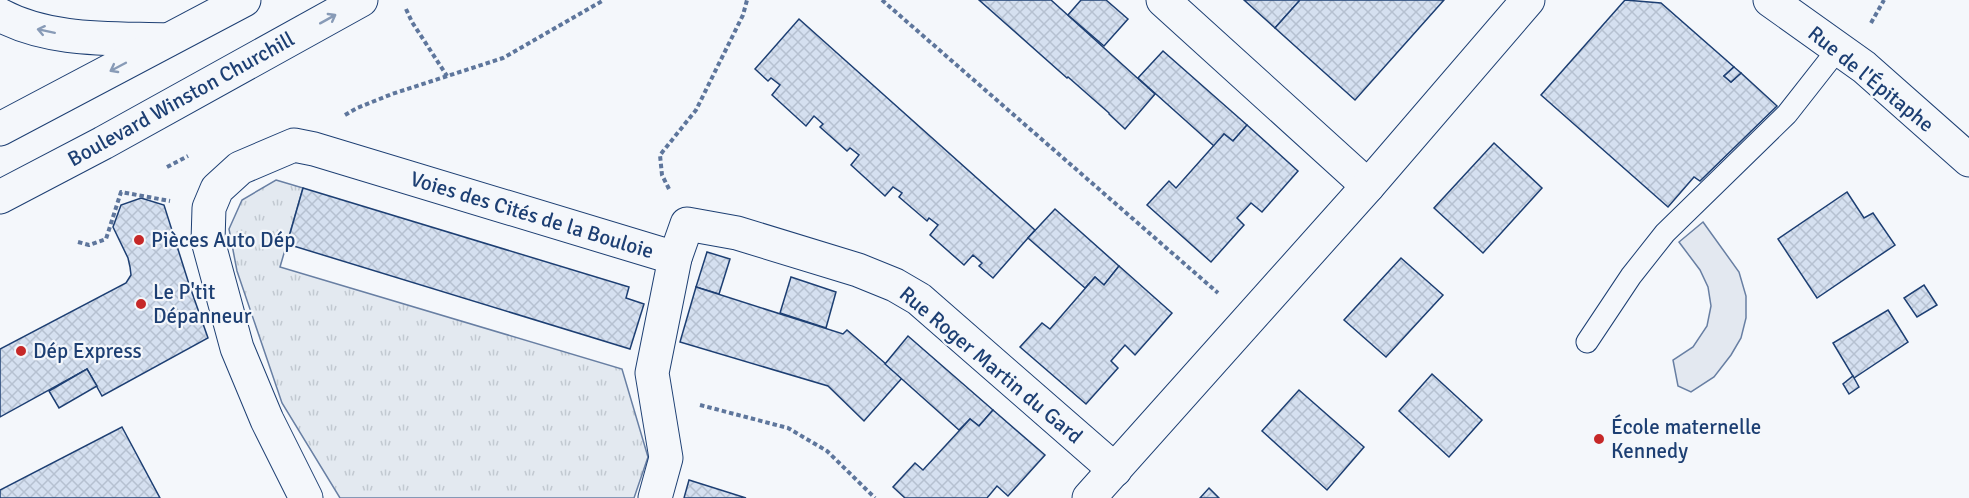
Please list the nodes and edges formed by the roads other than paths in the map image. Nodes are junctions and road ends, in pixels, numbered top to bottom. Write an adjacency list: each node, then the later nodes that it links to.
1 (244, 0): 7 (street)
2 (362, 0): 12 (street, Boulevard Winston Churchill, one-way to 2)
3 (1163, 0): 11 (street)
4 (1528, 0): 11 (street)
5 (1770, 0): 8 (street, Rue de l'Épitaphe)
6 (0, 15): 7 (street, one-way to 6)
7 (167, 40): 9 (street, one-way to 9)
8 (1838, 49): 10 (street, Rue de l'Épitaphe); 14 (lane)
9 (0, 129)
10 (1969, 160)
11 (1368, 186): 15 (street)
12 (0, 197)
13 (675, 258): 15 (street, Rue Roger Martin du Gard); 16 (street, Voies des Cités de la Bouloie); 17 (street, Voies des Cités de la Bouloie)
14 (1587, 342)
15 (1115, 470): 18 (street)
16 (306, 498)
17 (655, 498)
18 (1089, 498)

